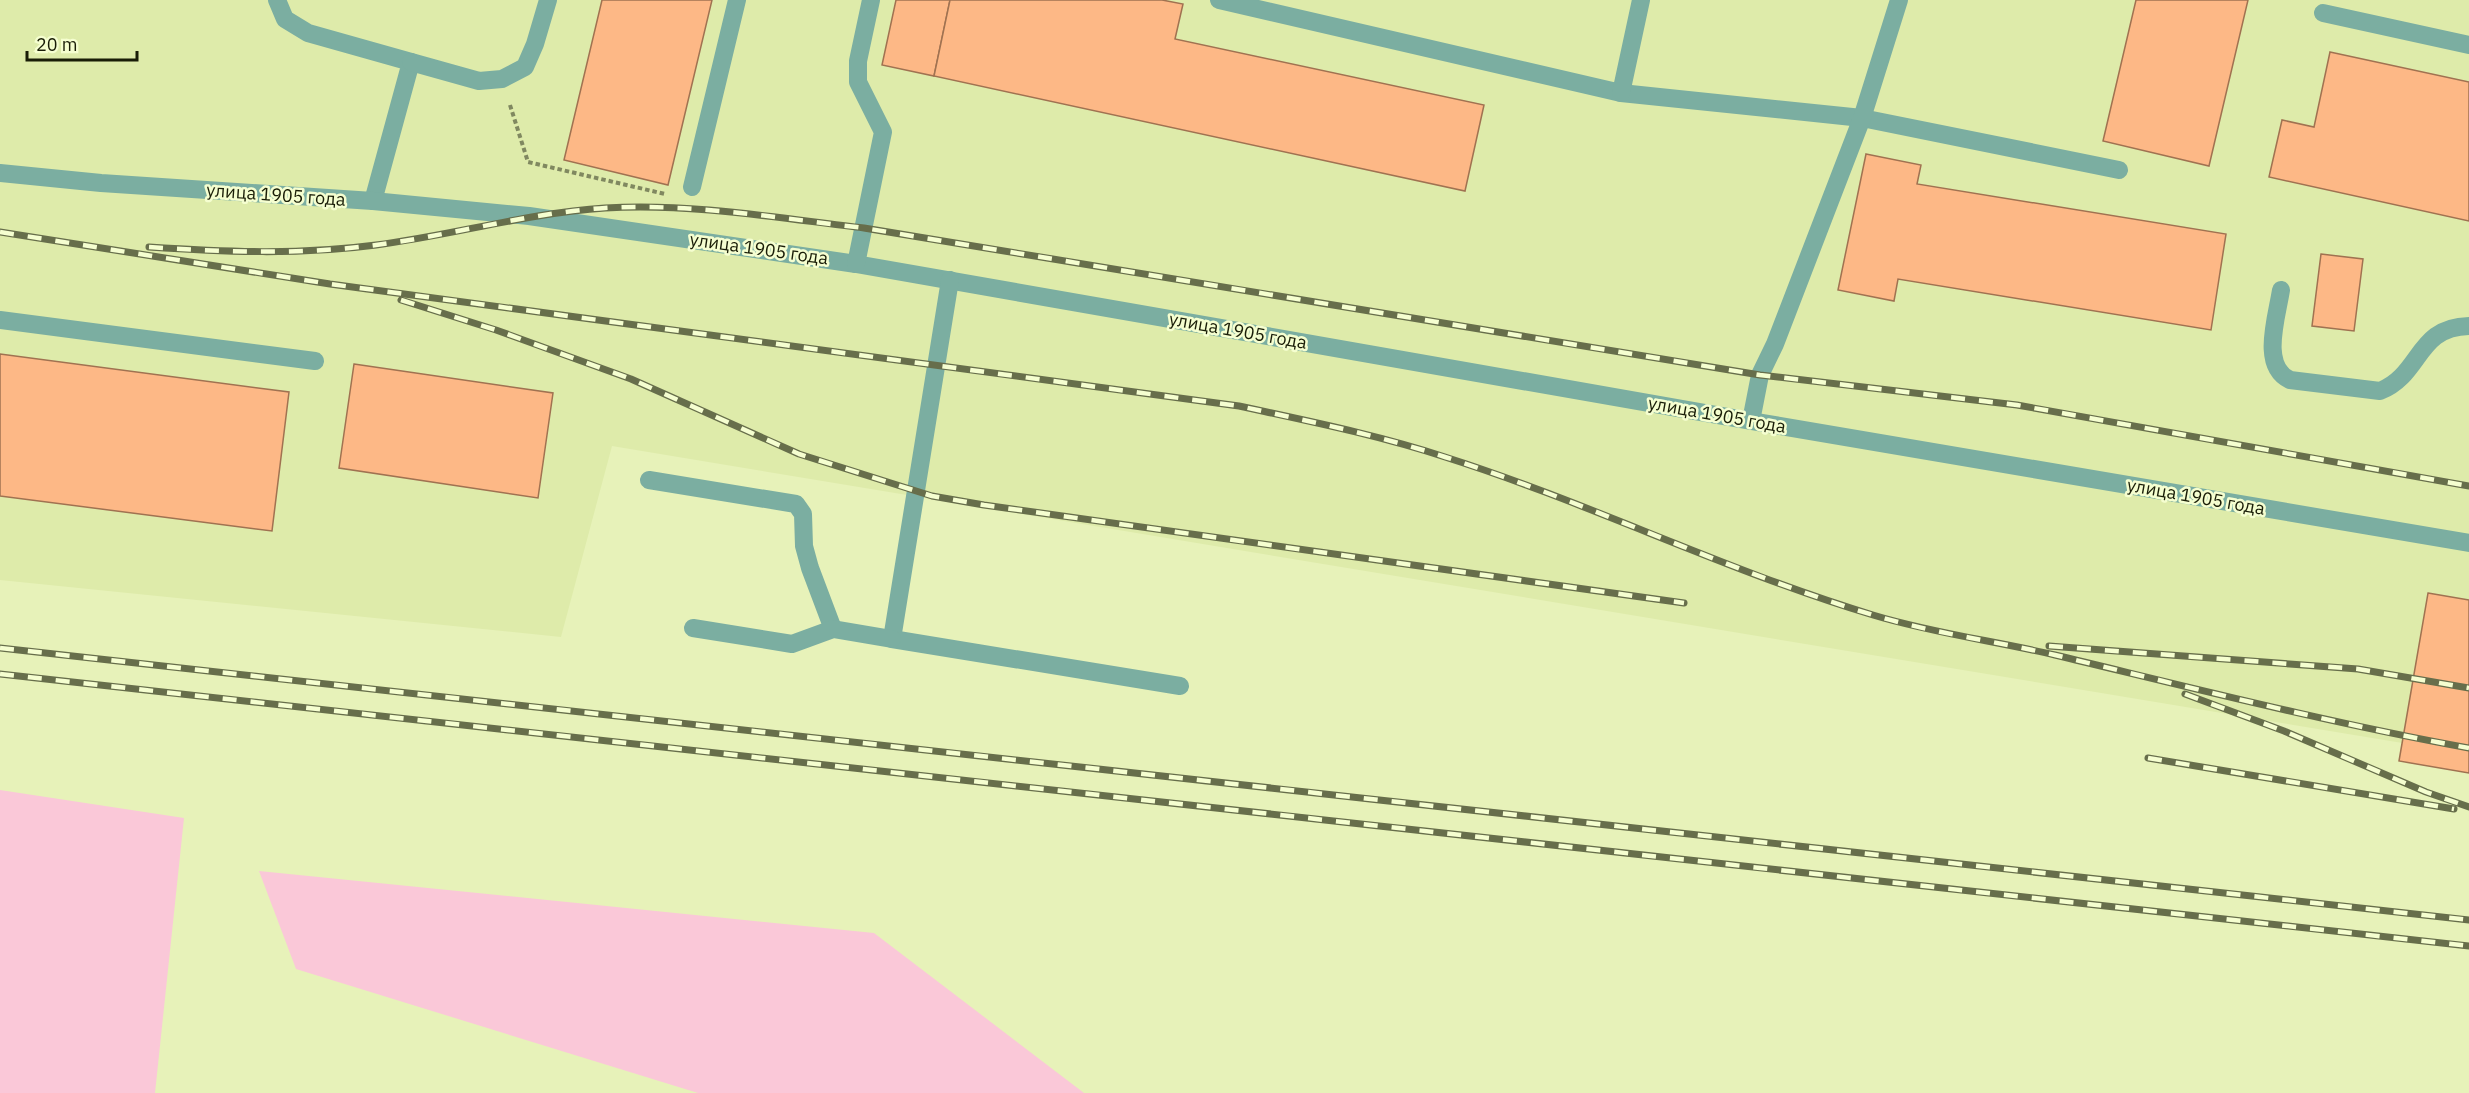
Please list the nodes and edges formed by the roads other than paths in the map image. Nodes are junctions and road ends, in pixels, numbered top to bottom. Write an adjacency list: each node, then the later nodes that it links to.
1 (277, 0): 10 (lane)
2 (548, 0): 10 (lane)
3 (736, 0): 15 (lane)
4 (871, 0): 17 (lane)
5 (1219, 0): 11 (lane)
6 (1641, 0): 11 (lane)
7 (1899, 0): 12 (lane)
8 (2323, 13): 9 (lane)
9 (2469, 45)
10 (411, 62): 16 (lane)
11 (1621, 93): 12 (lane)
12 (1862, 118): 13 (lane); 23 (lane)
13 (2119, 170)
14 (0, 173): 16 (lane, улица 1905 года)
15 (692, 187)
16 (373, 201): 17 (lane, улица 1905 года)
17 (856, 264): 18 (lane, улица 1905 года)
18 (950, 280): 23 (lane, улица 1905 года); 28 (lane)
19 (2281, 290): 21 (lane)
20 (0, 320): 22 (lane)
21 (2469, 326)
22 (315, 361)
23 (1751, 421): 25 (lane, улица 1905 года)
24 (649, 480): 27 (lane)
25 (2469, 543)
26 (693, 628): 27 (lane)
27 (833, 629): 28 (lane)
28 (892, 639): 29 (lane)
29 (1180, 686)

